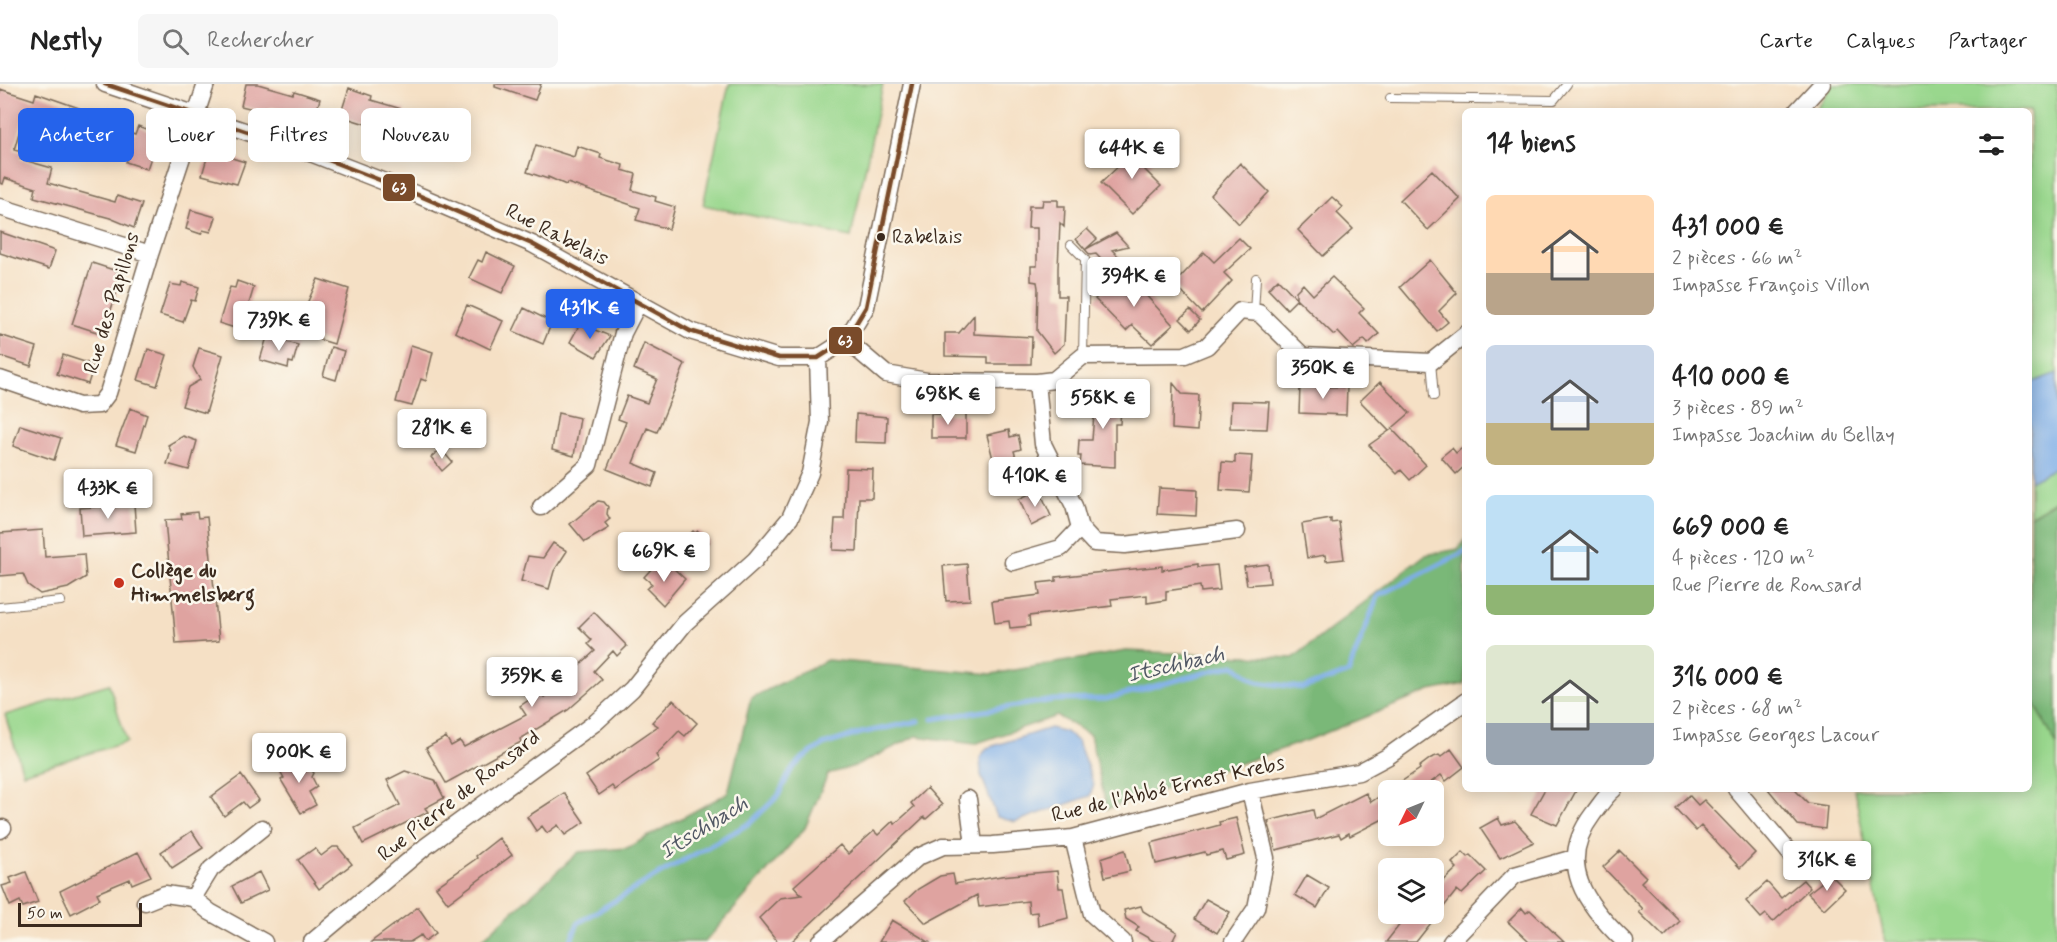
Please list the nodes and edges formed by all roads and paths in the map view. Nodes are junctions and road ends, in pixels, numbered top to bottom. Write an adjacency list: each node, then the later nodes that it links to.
1 (105, 84): 7 (street, Rue Rabelais)
2 (206, 84): 8 (street, Rue des Papillons)
3 (912, 84): 19 (street)
4 (1567, 84): 6 (lane)
5 (1822, 84): 9 (street)
6 (1390, 98)
7 (179, 108)
8 (199, 108)
9 (1800, 108)
10 (236, 127): 16 (street, Rue Rabelais)
11 (181, 162): 14 (street, Rue des Papillons)
12 (0, 207): 14 (street)
13 (1071, 245): 20 (lane)
14 (150, 254): 23 (street, Rue des Papillons)
15 (1256, 278): 17 (lane)
16 (638, 304): 21 (street, Rue Rabelais); 26 (street)
17 (1254, 313): 20 (street); 22 (street)
18 (1462, 337): 22 (street)
19 (846, 340): 21 (street); 24 (street)
20 (1083, 356): 24 (street)
21 (818, 358): 45 (street, Rue Pierre de Ronsard)
22 (1431, 362): 25 (lane)
23 (0, 379)
24 (1037, 382): 27 (street)
25 (1434, 396)
26 (541, 507)
27 (1080, 528): 28 (street); 29 (street)
28 (1237, 531)
29 (1013, 562)
30 (61, 601): 31 (lane)
31 (0, 607)
32 (1462, 704): 33 (street, Rue de l'Abbé Ernest Krebs)
33 (1250, 791): 38 (street, Rue de l'Abbé Ernest Krebs); 48 (street)
34 (1612, 792): 40 (street)
35 (1739, 792): 41 (street)
36 (968, 799): 39 (street)
37 (262, 828): 42 (street)
38 (1073, 838): 39 (street, Rue de l'Abbé Ernest Krebs); 47 (street)
39 (974, 845): 46 (street, Rue de l'Abbé Ernest Krebs)
40 (1574, 858): 49 (street); 50 (street)
41 (1794, 858)
42 (193, 898): 43 (street); 44 (street)
43 (145, 902)
44 (264, 942)
45 (312, 942)
46 (820, 942)
47 (1123, 942)
48 (1233, 942)
49 (1451, 942)
50 (1624, 942)

